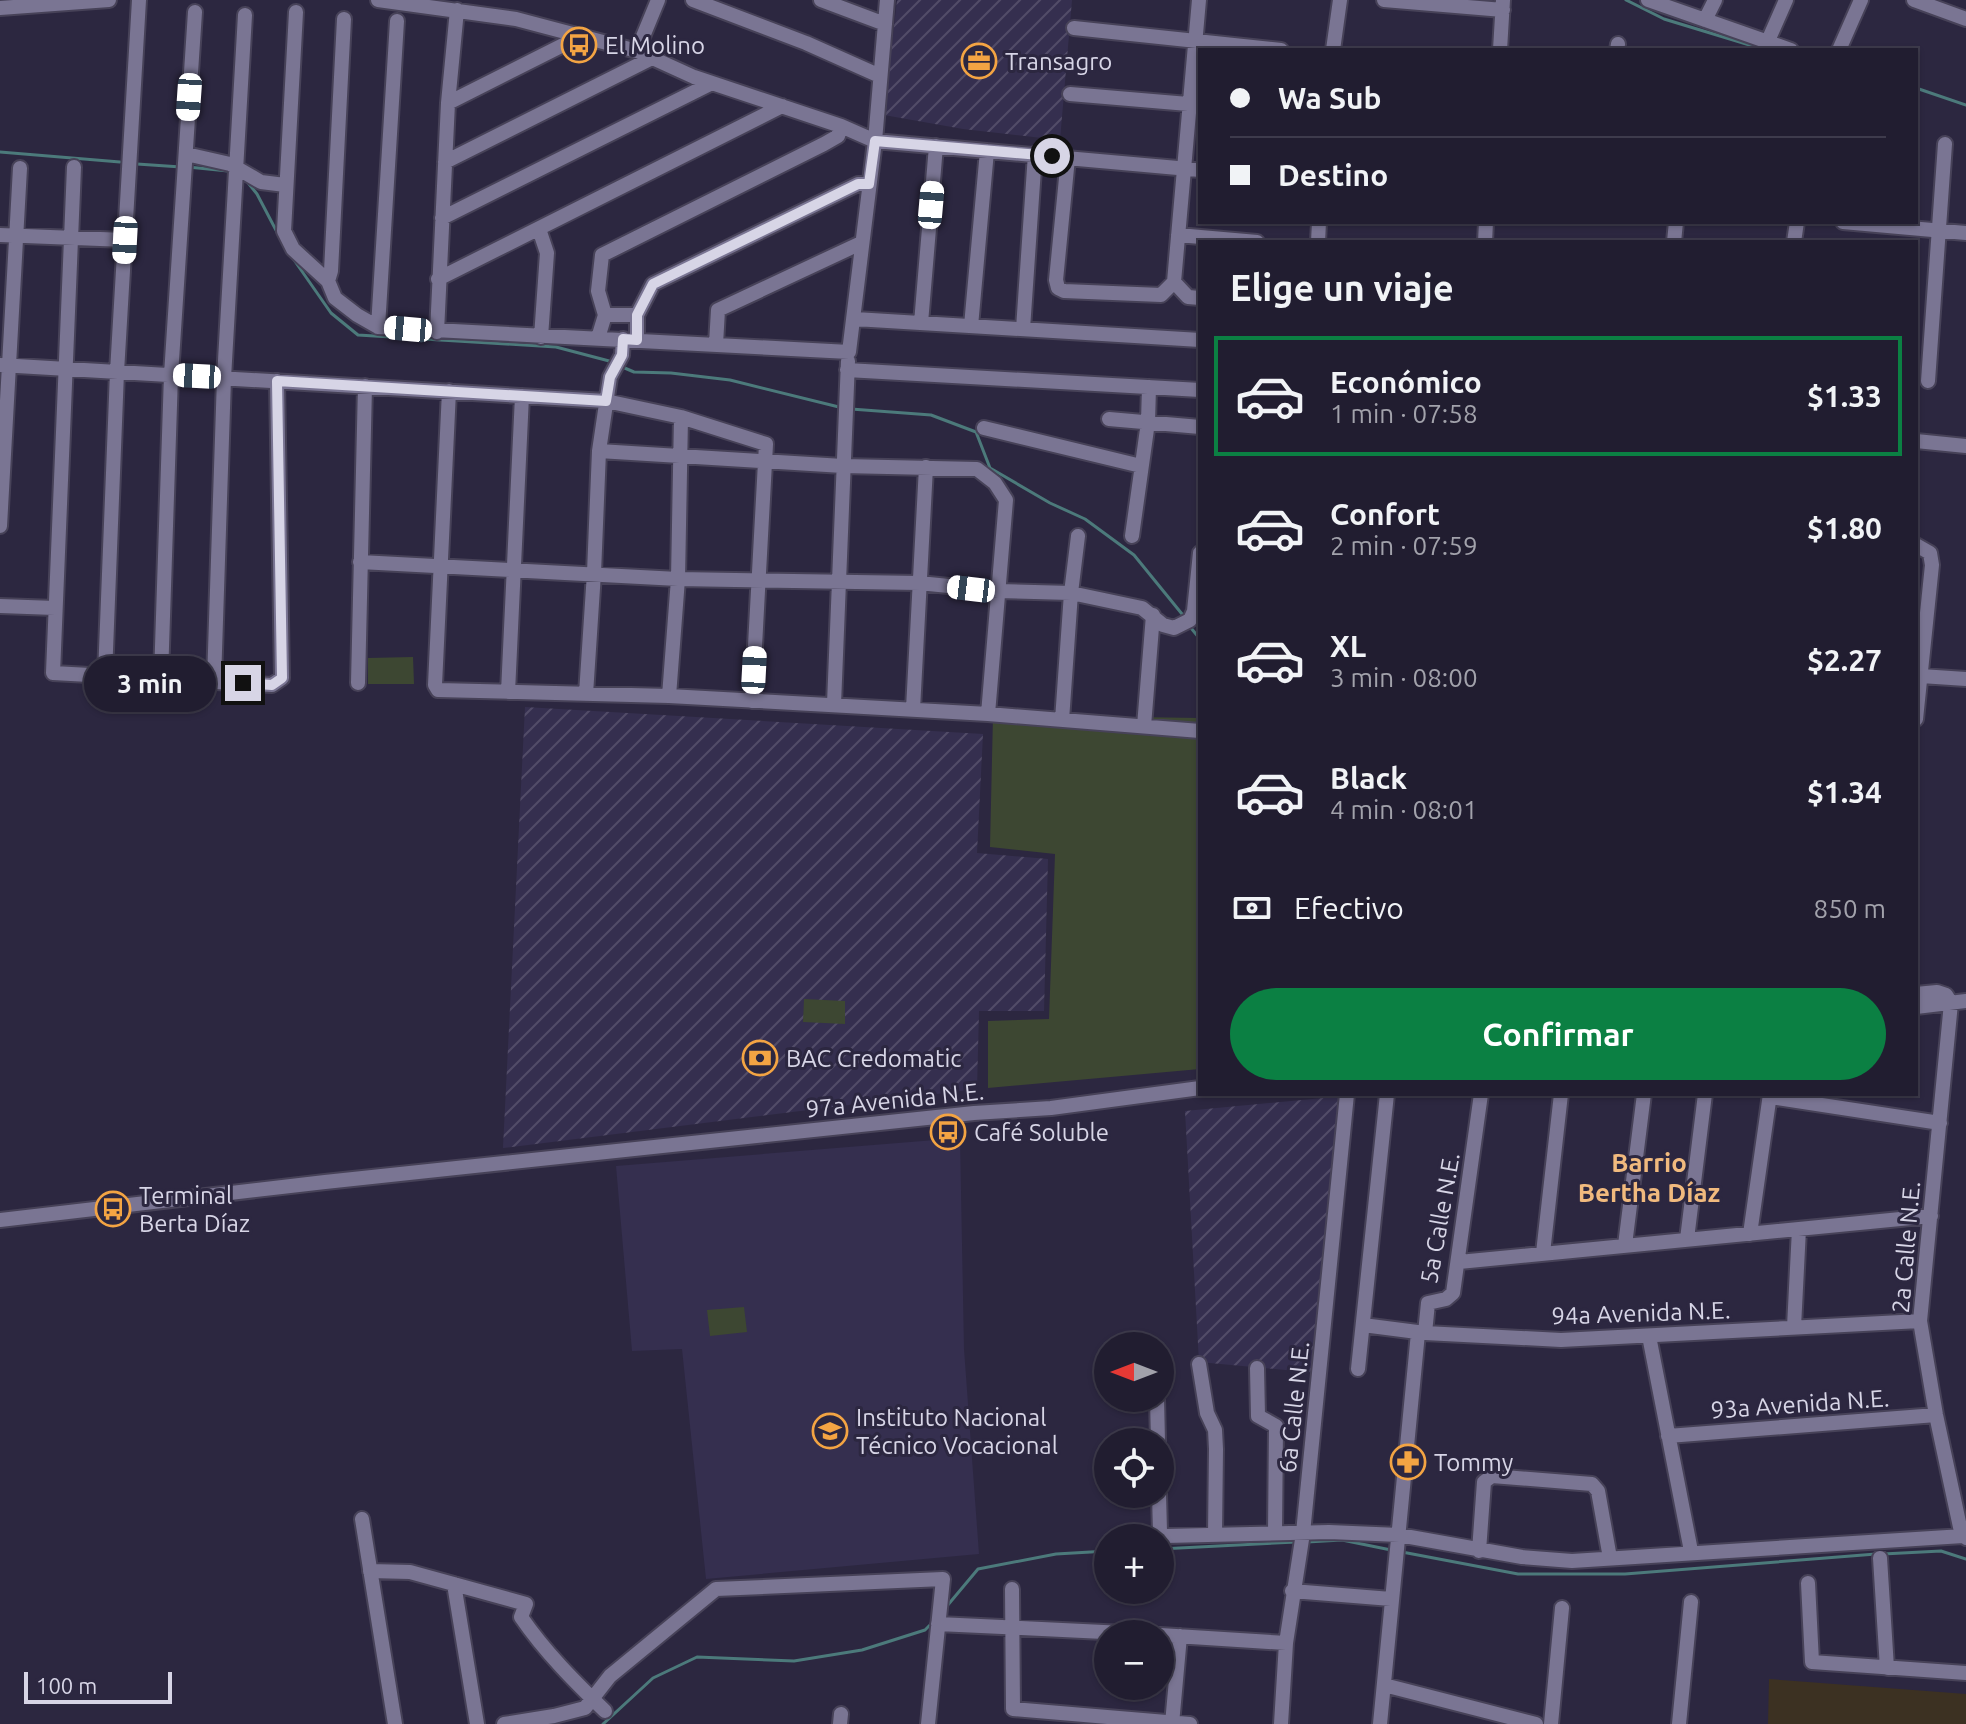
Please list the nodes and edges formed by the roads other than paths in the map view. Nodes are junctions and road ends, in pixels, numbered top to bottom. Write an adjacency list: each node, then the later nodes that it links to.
1 (109, 0): 16 (street)
2 (378, 0): 15 (street)
3 (658, 0): 39 (street)
4 (693, 0): 41 (street)
5 (821, 0): 29 (street)
6 (887, 0): 29 (street)
7 (1199, 0): 32 (street)
8 (1340, 0): 35 (street)
9 (1384, 0): 17 (street)
10 (1648, 0): 27 (street)
11 (1715, 0): 27 (street)
12 (1786, 0): 33 (street)
13 (1861, 0): 38 (street)
14 (1914, 0): 26 (street)
15 (398, 1): 21 (street)
16 (44, 2): 19 (street)
17 (1503, 5): 36 (street)
18 (482, 7): 21 (street); 31 (street)
19 (0, 8)
20 (138, 8): 72 (street)
21 (457, 10): 44 (street)
22 (195, 12): 55 (street)
23 (296, 12): 62 (street)
24 (245, 15): 60 (street)
25 (344, 19): 76 (street)
26 (1966, 19)
27 (1705, 20): 33 (street)
28 (397, 21): 84 (street)
29 (885, 24): 41 (street)
30 (1074, 28): 32 (street)
31 (581, 36): 39 (street); 44 (street)
32 (1194, 42): 34 (street); 45 (street)
33 (1767, 43): 37 (street)
34 (1259, 48)
35 (1333, 48)
36 (1500, 48)
37 (1784, 48)
38 (1840, 48)
39 (637, 51): 40 (street)
40 (652, 58): 42 (street); 54 (street)
41 (880, 76): 48 (street)
42 (712, 83): 46 (street); 63 (street)
43 (1070, 94): 45 (street)
44 (448, 103): 54 (street)
45 (1194, 105): 58 (street)
46 (782, 106): 47 (street); 65 (street)
47 (841, 126): 48 (street); 79 (street)
48 (875, 141): 50 (street); 61 (street)
49 (1945, 144): 66 (street)
50 (936, 146): 51 (street); 82 (street)
51 (987, 151): 52 (street); 83 (street)
52 (1035, 154): 53 (street); 85 (street)
53 (1068, 158): 58 (street); 77 (street)
54 (445, 162): 63 (street)
55 (186, 164): 60 (street); 97 (street)
56 (74, 167): 71 (street)
57 (20, 168): 70 (street)
58 (1182, 169): 59 (street); 69 (street)
59 (1198, 170)
60 (236, 173): 62 (street); 98 (street)
61 (869, 184): 74 (street); 80 (street)
62 (285, 185): 76 (street)
63 (442, 218): 75 (street)
64 (1880, 224): 66 (street)
65 (539, 229): 75 (street); 87 (street)
66 (1939, 230): 67 (street); 100 (street)
67 (1966, 233)
68 (0, 235): 70 (street)
69 (1178, 235): 73 (street); 77 (street)
70 (16, 236): 71 (street); 93 (street)
71 (71, 238): 72 (street); 94 (street)
72 (125, 240): 96 (street)
73 (1234, 240)
74 (861, 243): 81 (street); 91 (street)
75 (438, 279): 86 (street)
76 (328, 281): 84 (street)
77 (1174, 282): 78 (street)
78 (1198, 298)
79 (605, 315): 80 (street); 88 (street)
80 (637, 315): 89 (street)
81 (855, 319): 82 (street); 92 (street)
82 (921, 323): 83 (street)
83 (971, 326): 85 (street)
84 (378, 327): 86 (street)
85 (1023, 329): 90 (street)
86 (437, 332): 87 (street)
87 (541, 337): 88 (street)
88 (598, 338): 89 (street)
89 (630, 339): 91 (street); 106 (street)
90 (1198, 340)
91 (716, 344): 92 (street)
92 (849, 352): 95 (street)
93 (4, 366): 94 (street); 120 (street)
94 (65, 369): 96 (street); 136 (street)
95 (847, 370): 102 (street); 117 (street)
96 (117, 372): 97 (street); 138 (street)
97 (171, 375): 98 (street); 140 (street)
98 (224, 378): 99 (street); 142 (street)
99 (277, 381): 101 (street); 142 (street)
100 (1928, 381)
101 (365, 386): 104 (street); 124 (street)
102 (1149, 387): 103 (street); 109 (street)
103 (1198, 390)
104 (449, 391): 105 (street); 125 (street)
105 (522, 396): 106 (street); 126 (street)
106 (606, 401): 107 (street); 114 (street)
107 (681, 417): 115 (street); 116 (street)
108 (1109, 419): 109 (street)
109 (1148, 422): 110 (street); 118 (street)
110 (1198, 427)
111 (984, 428): 118 (street)
112 (1918, 441): 113 (street)
113 (1966, 446)
114 (599, 451): 115 (street); 127 (street)
115 (680, 455): 116 (street); 129 (street)
116 (766, 459): 117 (street); 130 (street)
117 (843, 466): 119 (street); 131 (street)
118 (1141, 466): 122 (street)
119 (926, 467): 132 (street); 133 (street)
120 (0, 526)
121 (1078, 536): 134 (street)
122 (1132, 536)
123 (1923, 549): 139 (street)
124 (360, 562): 125 (street); 143 (street)
125 (440, 566): 126 (street); 144 (street)
126 (514, 570): 127 (street); 144 (street)
127 (594, 573): 129 (street); 145 (street)
128 (1198, 573): 137 (street)
129 (678, 579): 130 (street); 146 (street)
130 (759, 579): 131 (street); 148 (street)
131 (839, 582): 132 (street); 149 (street)
132 (919, 583): 133 (street); 150 (street)
133 (998, 591): 134 (street); 151 (street)
134 (1071, 593): 137 (street); 152 (street)
135 (0, 606): 136 (street)
136 (55, 608): 138 (street)
137 (1153, 615): 153 (street)
138 (105, 675): 140 (street)
139 (1921, 676): 141 (street); 147 (street)
140 (161, 677): 142 (street)
141 (1966, 679)
142 (214, 681)
143 (358, 683)
144 (508, 692): 145 (street)
145 (586, 694): 146 (street)
146 (669, 696): 148 (street)
147 (1918, 700)
148 (752, 701): 149 (street)
149 (834, 704): 150 (street)
150 (913, 709): 151 (street)
151 (988, 714): 152 (street)
152 (1062, 720): 153 (street)
153 (1144, 726): 154 (street)
154 (1198, 731)
155 (1918, 994): 156 (street)
156 (1958, 1002): 157 (street); 167 (street, 2a Calle N.E.)
157 (1918, 1007)
158 (1198, 1088): 169 (street, 97a Avenida N.E.)
159 (1347, 1096): 189 (street, 6a Calle N.E.)
160 (1387, 1096): 177 (street)
161 (1481, 1096): 175 (street, 5a Calle N.E.)
162 (1561, 1096): 174 (street)
163 (1644, 1096): 173 (street)
164 (1705, 1096): 172 (street)
165 (1770, 1096): 171 (street)
166 (1776, 1096): 167 (street)
167 (1940, 1123): 168 (street, 2a Calle N.E.)
168 (1931, 1216): 170 (street); 176 (street, 2a Calle N.E.)
169 (0, 1220)
170 (1799, 1229): 171 (street); 178 (street)
171 (1750, 1234): 172 (street)
172 (1687, 1239): 173 (street)
173 (1625, 1245): 174 (street)
174 (1543, 1253): 175 (street)
175 (1459, 1262): 179 (street, 5a Calle N.E.)
176 (1920, 1321): 178 (street, 94a Avenida N.E.); 184 (street, 2a Calle N.E.)
177 (1363, 1325): 179 (street, 94a Avenida N.E.); 183 (street)
178 (1794, 1327): 180 (street, 94a Avenida N.E.)
179 (1421, 1333): 180 (street, 94a Avenida N.E.); 192 (street)
180 (1649, 1336): 185 (street)
181 (1199, 1364): 190 (street)
182 (1257, 1368): 188 (street)
183 (1358, 1369)
184 (1936, 1415): 185 (street, 93a Avenida N.E.); 191 (street, 2a Calle N.E.)
185 (1668, 1436): 194 (street)
186 (1159, 1508): 190 (street)
187 (362, 1519): 197 (street)
188 (1275, 1533): 189 (street); 190 (street)
189 (1303, 1533): 192 (street); 201 (street, 6a Calle N.E.)
190 (1215, 1535)
191 (1964, 1537): 194 (street)
192 (1398, 1540): 193 (street); 202 (street)
193 (1479, 1551): 195 (street); 195 (street)
194 (1691, 1551): 195 (street)
195 (1610, 1558)
196 (1880, 1558): 211 (street)
197 (370, 1571): 199 (street); 217 (street)
198 (1808, 1583): 211 (street)
199 (454, 1584): 214 (street); 218 (street)
200 (1012, 1589): 206 (street)
201 (1292, 1591): 202 (street); 210 (street, 6a Calle N.E.)
202 (1391, 1599): 213 (street)
203 (1691, 1602): 226 (street)
204 (1562, 1608): 225 (street)
205 (938, 1624): 206 (street); 214 (street); 220 (street)
206 (1011, 1627): 207 (street); 216 (street)
207 (1094, 1631)
208 (1174, 1636): 209 (street)
209 (1180, 1636): 210 (street); 216 (street)
210 (1286, 1643): 222 (street, 6a Calle N.E.)
211 (1887, 1668): 212 (street)
212 (1966, 1673)
213 (1384, 1685): 223 (street); 224 (street)
214 (592, 1699): 215 (street); 219 (street)
215 (605, 1711)
216 (1172, 1723): 221 (street)
217 (395, 1724)
218 (477, 1724)
219 (504, 1724)
220 (928, 1724)
221 (1190, 1724)
222 (1281, 1724)
223 (1380, 1724)
224 (1536, 1724)
225 (1551, 1724)
226 (1679, 1724)

